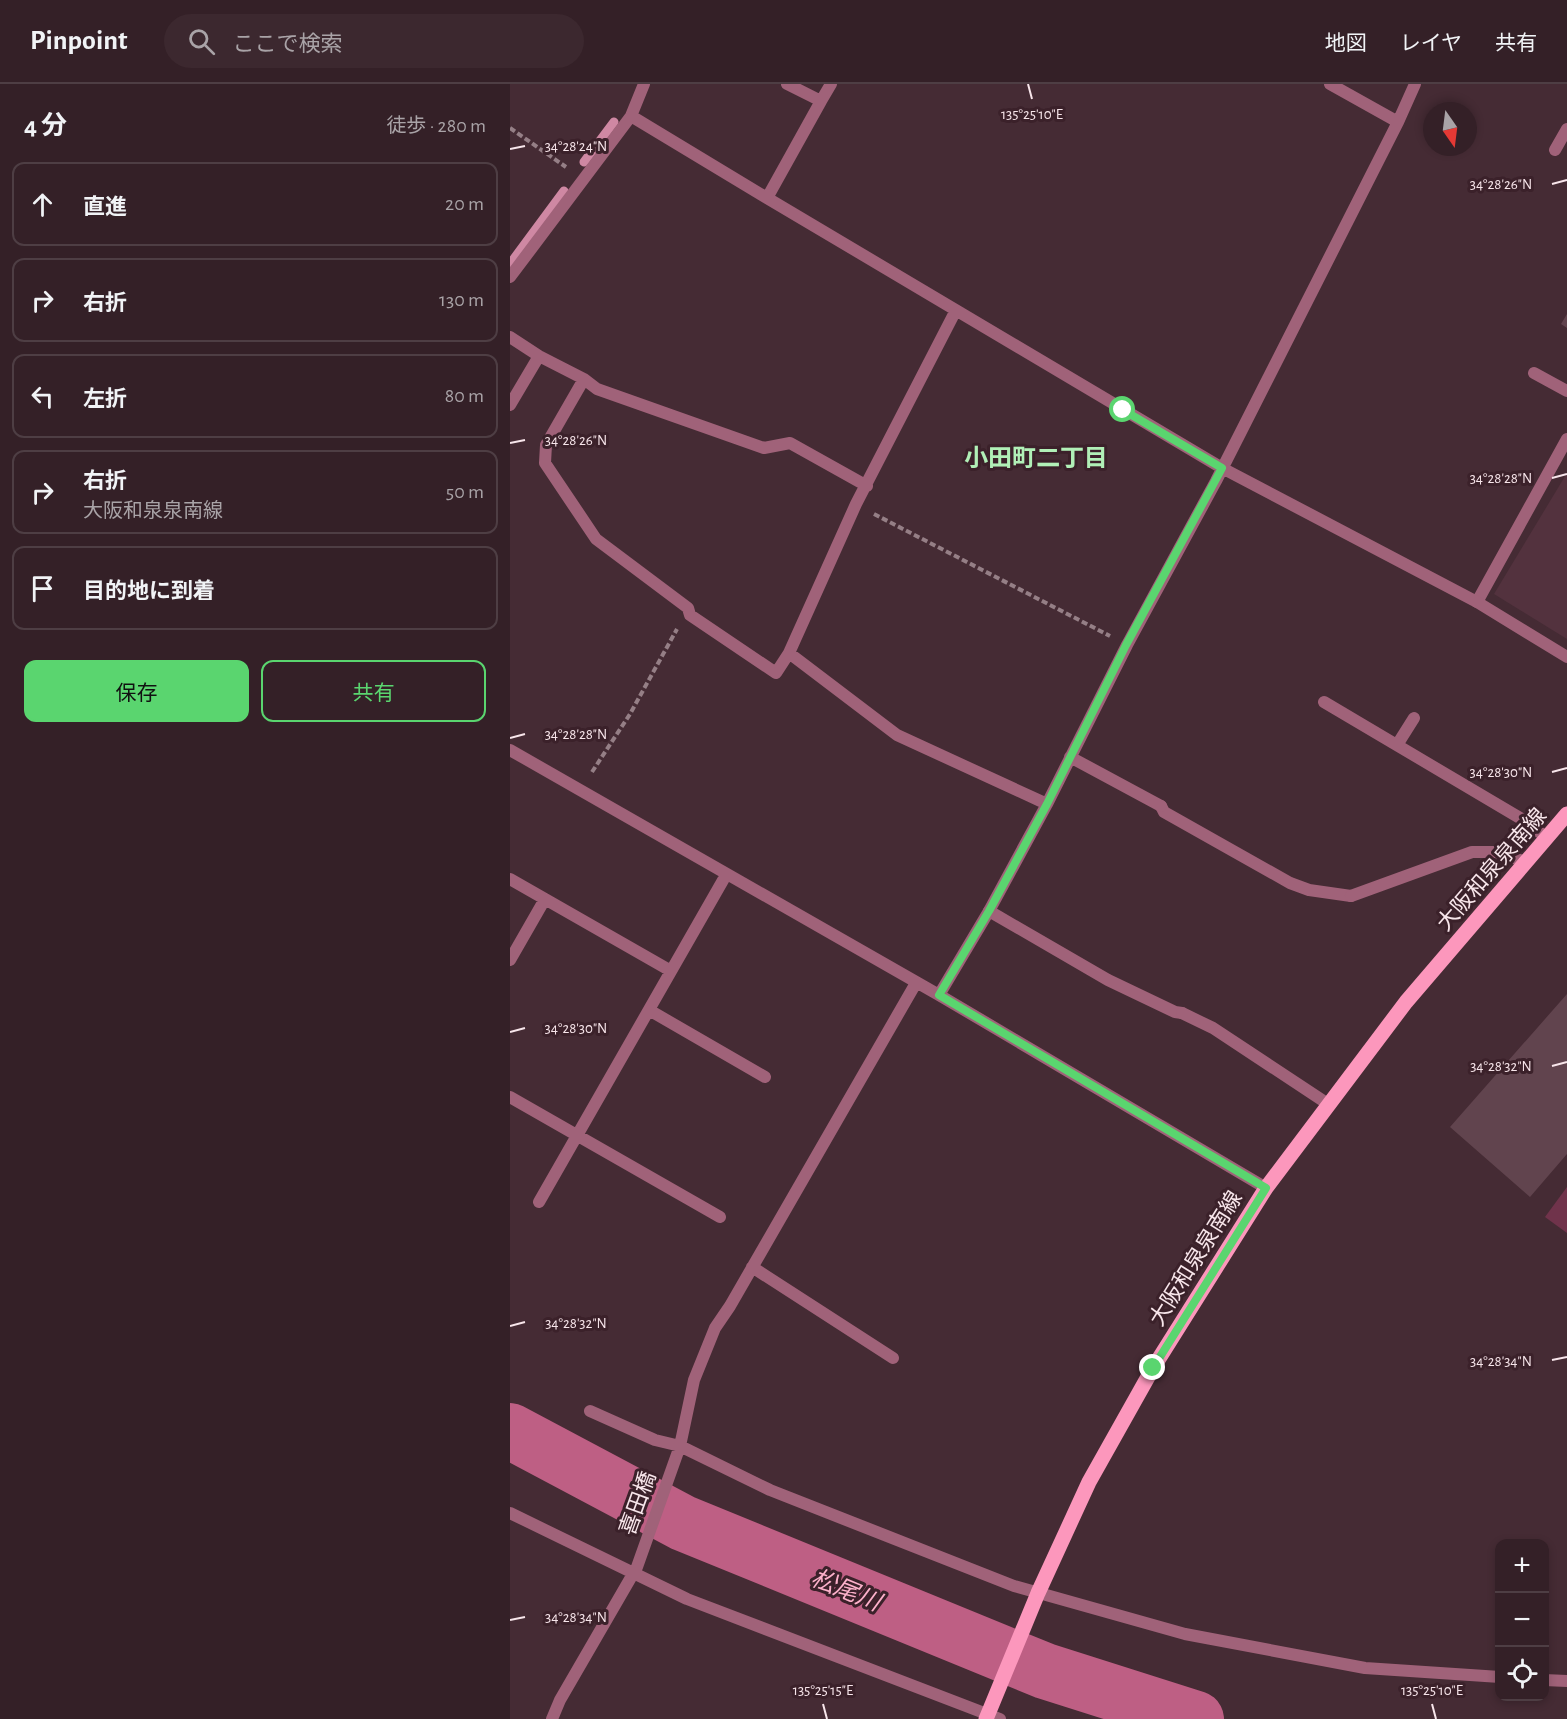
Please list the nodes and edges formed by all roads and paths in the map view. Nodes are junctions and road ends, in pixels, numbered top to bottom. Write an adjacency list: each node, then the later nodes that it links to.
1 (644, 84): 7 (street)
2 (787, 84): 6 (street)
3 (831, 84): 6 (street)
4 (1330, 84): 8 (street)
5 (1415, 84): 8 (street)
6 (821, 101): 13 (street)
7 (631, 116): 12 (street); 13 (street)
8 (1398, 122): 23 (street)
9 (510, 128): 12 (path)
10 (1567, 129): 11 (street)
11 (1555, 150)
12 (584, 179): 14 (street)
13 (767, 198): 15 (street)
14 (510, 277)
15 (956, 312): 23 (street); 24 (street)
16 (510, 337): 17 (street)
17 (539, 356): 19 (street); 21 (street)
18 (1534, 373): 20 (street)
19 (584, 380): 24 (street); 27 (street)
20 (1567, 391)
21 (510, 405)
22 (1567, 439): 26 (street)
23 (1222, 468): 26 (street); 28 (street)
24 (867, 486): 25 (street)
25 (856, 504): 28 (path); 29 (street)
26 (1477, 602): 30 (street)
27 (688, 608): 29 (street); 36 (path)
28 (1126, 645): 35 (street)
29 (789, 652): 37 (street)
30 (1567, 657)
31 (1324, 702): 33 (street)
32 (1414, 718): 33 (street)
33 (1397, 745): 39 (street)
34 (510, 750): 36 (street)
35 (1070, 757): 37 (street); 40 (street)
36 (580, 790): 41 (street)
37 (1047, 804): 44 (street)
38 (1567, 814): 39 (main road, 大阪和泉泉南線)
39 (1547, 838): 40 (main road, 大阪和泉泉南線)
40 (1526, 862): 52 (main road, 大阪和泉泉南線)
41 (726, 875): 46 (street); 47 (street)
42 (510, 879): 43 (street)
43 (545, 899): 45 (street); 46 (street)
44 (989, 911): 48 (street); 52 (street)
45 (510, 960)
46 (671, 971): 49 (street)
47 (916, 982): 48 (street); 57 (street, 喜田橋)
48 (939, 995): 54 (street)
49 (649, 1010): 50 (street); 53 (street)
50 (765, 1077)
51 (510, 1097): 53 (street)
52 (1328, 1104): 54 (main road, 大阪和泉泉南線)
53 (578, 1135): 55 (street); 56 (street)
54 (1266, 1188): 63 (main road, 大阪和泉泉南線)
55 (539, 1202)
56 (720, 1217)
57 (752, 1268): 58 (street); 60 (street, 喜田橋)
58 (893, 1358)
59 (590, 1411): 60 (street)
60 (679, 1450): 62 (street, 喜田橋); 63 (street)
61 (510, 1514): 62 (street)
62 (635, 1570): 67 (street); 68 (street, 喜田橋)
63 (1036, 1597): 64 (street); 67 (main road, 大阪和泉泉南線)
64 (1495, 1677)
65 (1549, 1680): 66 (street)
66 (1567, 1681)
67 (991, 1715)
68 (552, 1719)

